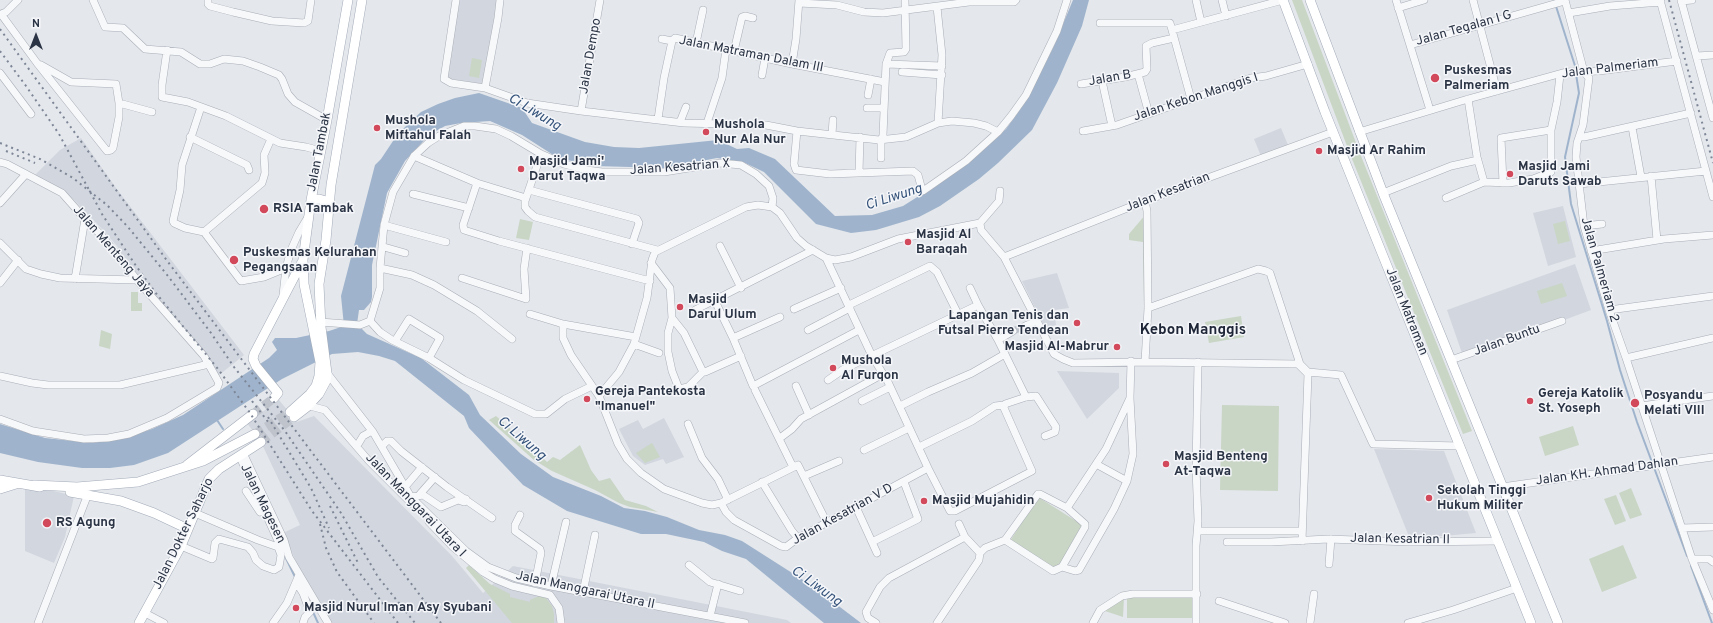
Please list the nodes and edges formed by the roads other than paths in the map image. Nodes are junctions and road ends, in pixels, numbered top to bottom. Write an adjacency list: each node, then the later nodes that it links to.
1 (18, 0): 31 (street)
2 (93, 0): 44 (street)
3 (208, 0): 4 (street)
4 (311, 0)
5 (348, 0): 84 (main road, Jalan Tambak)
6 (362, 0): 120 (main road, Jalan Tambak)
7 (456, 0): 66 (street)
8 (500, 0): 66 (street)
9 (600, 0): 77 (street, Jalan Dempo)
10 (905, 0): 29 (street)
11 (1016, 0): 22 (street)
12 (1067, 0): 94 (street)
13 (1196, 0): 34 (street)
14 (1222, 0): 32 (street)
15 (1283, 0): 32 (street); 53 (main road, Jalan Matraman)
16 (1310, 0): 96 (main road, Jalan Matraman)
17 (1396, 0): 27 (street)
18 (1424, 0): 27 (street)
19 (1473, 0): 36 (street)
20 (1692, 0): 25 (street)
21 (799, 1): 29 (street); 51 (street)
22 (969, 1): 26 (street)
23 (1563, 1): 30 (street, Jalan Palmeriam 2); 36 (street, Jalan Tegalan I G)
24 (1660, 1): 30 (street); 49 (street)
25 (1681, 1): 47 (street)
26 (937, 7): 29 (street); 54 (street)
27 (1398, 8): 42 (street)
28 (703, 10): 41 (street)
29 (906, 10): 52 (street)
30 (1568, 13): 56 (street, Jalan Palmeriam 2)
31 (1, 14): 50 (street)
32 (1226, 16): 34 (street)
33 (753, 18): 45 (street)
34 (1201, 22): 37 (street)
35 (1100, 23): 37 (street)
36 (1480, 26): 42 (street, Jalan Tegalan I G); 67 (street)
37 (1172, 30): 38 (street)
38 (1174, 38): 57 (street, Jalan B); 69 (street)
39 (662, 39): 40 (street)
40 (672, 41): 41 (street, Jalan Matraman Dalam III); 83 (street, Jalan Matraman Dalam III)
41 (696, 43): 43 (street, Jalan Matraman Dalam III)
42 (1410, 45): 76 (street)
43 (726, 49): 45 (street, Jalan Matraman Dalam III); 87 (street)
44 (167, 50): 72 (street); 84 (street)
45 (734, 51): 48 (street, Jalan Matraman Dalam III)
46 (1713, 55): 47 (street)
47 (1696, 56): 82 (street)
48 (765, 58): 51 (street, Jalan Matraman Dalam III); 59 (street)
49 (1677, 61): 56 (street, Jalan Palmeriam); 79 (street)
50 (37, 63): 71 (street); 71 (street)
51 (792, 64): 62 (street, Jalan Matraman Dalam III)
52 (886, 64): 54 (street); 64 (street)
53 (1308, 64): 69 (street, Jalan Kebon Manggis I); 95 (main road, Jalan Matraman)
54 (942, 66): 60 (street)
55 (902, 72): 60 (street)
56 (1583, 72): 58 (street, Jalan Palmeriam); 99 (street, Jalan Palmeriam 2)
57 (1138, 74): 63 (street, Jalan B); 81 (street, Jalan B)
58 (1563, 74): 67 (street, Jalan Palmeriam); 91 (street)
59 (762, 75)
60 (942, 75): 88 (street)
61 (1, 77): 80 (street)
62 (871, 78): 64 (street, Jalan Matraman Dalam III); 68 (street)
63 (1102, 81): 65 (street, Jalan B); 89 (street)
64 (885, 82): 75 (street)
65 (1081, 84)
66 (485, 88): 77 (street)
67 (1497, 91): 70 (street, Jalan Palmeriam)
68 (868, 95)
69 (1191, 99): 81 (street, Jalan Kebon Manggis I)
70 (1468, 99): 76 (street, Jalan Palmeriam); 107 (street)
71 (119, 104): 78 (street)
72 (201, 107): 100 (street); 101 (street)
73 (686, 107): 86 (street)
74 (867, 108): 75 (street)
75 (884, 108): 102 (street)
76 (1430, 110): 96 (street, Jalan Palmeriam)
77 (581, 111): 83 (street)
78 (152, 112)
79 (1691, 113): 90 (street); 110 (street)
80 (32, 114)
81 (1149, 114): 89 (street, Jalan Kebon Manggis I)
82 (1713, 118)
83 (658, 119): 86 (street)
84 (327, 120): 103 (main road, Jalan Tambak)
85 (833, 120): 97 (street)
86 (680, 122): 87 (street)
87 (707, 123): 92 (street)
88 (938, 123): 94 (street); 102 (street)
89 (1112, 126): 93 (street, Jalan Kebon Manggis I)
90 (1632, 127): 99 (street); 114 (street)
91 (1551, 130): 118 (street); 118 (street)
92 (797, 131): 97 (street); 111 (street)
93 (1083, 131)
94 (998, 132): 111 (street)
95 (1333, 132): 129 (street, Jalan Kesatrian); 238 (main road, Jalan Matraman)
96 (1360, 132): 123 (main road, Jalan Matraman)
97 (832, 134): 98 (street)
98 (860, 137): 102 (street); 111 (street)
99 (1579, 137): 119 (street, Jalan Palmeriam 2)
100 (190, 138): 109 (street); 140 (street)
101 (271, 139): 103 (street); 140 (street)
102 (881, 139): 106 (street)
103 (321, 151): 116 (main road, Jalan Tambak)
104 (541, 154): 105 (street, Jalan Kesatrian X); 121 (street); 132 (street, Jalan Kesatrian X)
105 (414, 156): 117 (street); 138 (street, Jalan Kesatrian X)
106 (881, 158)
107 (1478, 160): 115 (street); 123 (street)
108 (0, 162): 112 (street, Jalan Menteng Jaya)
109 (249, 170)
110 (1706, 171): 113 (street); 125 (street)
111 (859, 173)
112 (26, 174): 130 (street); 135 (street, Jalan Menteng Jaya)
113 (1651, 176): 114 (street); 142 (street)
114 (1641, 177): 119 (street)
115 (1484, 182): 118 (street); 127 (street)
116 (315, 183): 120 (main road); 128 (main road, Jalan Tambak)
117 (477, 183): 126 (street); 133 (street)
118 (1504, 183)
119 (1579, 184): 139 (street, Jalan Palmeriam 2)
120 (331, 185): 131 (main road, Jalan Tambak)
121 (529, 190): 126 (street); 145 (street)
122 (1000, 191): 136 (street)
123 (1383, 193): 202 (main road, Jalan Matraman)
124 (413, 194): 133 (street)
125 (1713, 197)
126 (526, 198): 145 (street)
127 (1446, 198)
128 (311, 200): 131 (main road); 134 (main road, Jalan Tambak)
129 (1145, 201): 153 (street, Jalan Kesatrian); 173 (street)
130 (0, 203)
131 (329, 205): 184 (main road, Jalan Tambak)
132 (772, 207): 149 (street); 150 (street)
133 (469, 208): 148 (street)
134 (308, 216): 156 (main road, Jalan Tambak); 158 (street)
135 (85, 219): 161 (street); 162 (street, Jalan Menteng Jaya)
136 (980, 223): 153 (street); 154 (street)
137 (1602, 224): 139 (street)
138 (384, 225): 144 (street); 159 (street, Jalan Kesatrian X)
139 (1584, 226): 151 (street, Jalan Palmeriam 2)
140 (204, 232): 158 (street)
141 (1713, 235): 142 (street)
142 (1657, 240): 151 (street)
143 (0, 242): 155 (street)
144 (446, 242)
145 (632, 244): 149 (street)
146 (720, 246): 165 (street)
147 (384, 247): 152 (street)
148 (527, 248): 160 (street); 163 (street)
149 (658, 250): 157 (street)
150 (813, 250): 154 (street); 165 (street)
151 (1591, 251): 176 (street, Jalan Palmeriam 2)
152 (405, 253)
153 (1004, 257): 182 (street)
154 (826, 258): 166 (street)
155 (18, 260): 161 (street); 164 (street)
156 (303, 260): 170 (main road); 184 (main road, Jalan Tambak)
157 (651, 263): 163 (street); 180 (street)
158 (286, 268): 170 (street)
159 (380, 268): 181 (street, Jalan Kesatrian X); 192 (street)
160 (462, 278)
161 (75, 279): 162 (street)
162 (137, 280): 207 (street, Jalan Menteng Jaya)
163 (650, 281): 193 (street)
164 (0, 283)
165 (741, 288): 169 (street)
166 (841, 288): 172 (street); 174 (street)
167 (970, 288): 171 (street)
168 (1713, 296): 176 (street)
169 (715, 301): 175 (street); 190 (street)
170 (282, 302): 221 (main road)
171 (978, 305): 178 (street); 194 (street)
172 (850, 307): 178 (street); 187 (street); 188 (street)
173 (1148, 308): 205 (street); 208 (street)
174 (794, 309)
175 (695, 310)
176 (1609, 310): 201 (street, Jalan Palmeriam 2)
177 (530, 314): 185 (street)
178 (958, 314): 199 (street)
179 (780, 317): 190 (street)
180 (672, 318): 209 (street); 209 (street)
181 (369, 321): 184 (street); 195 (street)
182 (1037, 321): 186 (street); 204 (street)
183 (1562, 321): 202 (street, Jalan Buntu)
184 (318, 324): 203 (main road, Jalan Tambak)
185 (563, 324): 193 (street); 214 (street)
186 (1025, 326)
187 (808, 330)
188 (859, 330): 198 (street); 199 (street)
189 (1013, 331): 194 (street)
190 (733, 338): 198 (street)
191 (1713, 338): 201 (street)
192 (512, 339)
193 (635, 340): 196 (street); 218 (street)
194 (998, 340): 197 (street)
195 (395, 342): 200 (street); 200 (street)
196 (659, 353)
197 (1005, 354): 220 (street); 225 (street)
198 (741, 356): 209 (street)
199 (872, 356): 211 (street); 213 (street)
200 (429, 358): 214 (street)
201 (1626, 358): 226 (street, Jalan Palmeriam 2)
202 (1451, 360): 260 (main road, Jalan Matraman)
203 (323, 361): 210 (main road, Jalan Tambak); 227 (main road, Jalan Tambak)
204 (1131, 361): 205 (street); 222 (street)
205 (1145, 362): 206 (street)
206 (1198, 362): 208 (street); 280 (street)
207 (209, 364): 212 (street); 230 (street, Jalan Menteng Jaya)
208 (1299, 364): 238 (street); 281 (street)
209 (703, 372)
210 (327, 373): 227 (main road, Jalan Tambak); 233 (street, Jalan Manggarai Utara II)
211 (883, 374): 216 (street); 229 (street)
212 (0, 376)
213 (828, 380)
214 (592, 386): 218 (street)
215 (796, 386): 229 (street)
216 (890, 387): 223 (street); 225 (street)
217 (755, 390): 235 (street)
218 (599, 396): 268 (street)
219 (1713, 396): 226 (street)
220 (1026, 397): 224 (street); 234 (street)
221 (274, 398)
222 (1130, 398): 244 (street); 253 (street)
223 (862, 401)
224 (1004, 405): 239 (street); 249 (street)
225 (900, 406): 232 (street)
226 (1641, 406): 245 (street, Jalan Palmeriam 2)
227 (307, 407): 236 (street, Jalan Manggarai Utara I)
228 (253, 414): 247 (main road)
229 (809, 415): 235 (street)
230 (0, 420)
231 (688, 424): 268 (street)
232 (909, 428): 239 (street); 240 (street)
233 (372, 431): 236 (street); 237 (street, Jalan Manggarai Utara II)
234 (1045, 436)
235 (780, 438): 248 (street)
236 (357, 446): 319 (street, Jalan Manggarai Utara I)
237 (382, 446): 246 (street); 259 (street, Jalan Manggarai Utara II)
238 (1460, 446): 287 (main road, Jalan Matraman)
239 (919, 447): 249 (street)
240 (864, 450)
241 (241, 454): 247 (main road, Jalan Dokter Saharjo); 271 (main road, Jalan Dokter Saharjo); 300 (street, Jalan Magesen)
242 (1713, 457): 245 (street, Jalan KH. Ahmad Dahlan)
243 (839, 461): 250 (street)
244 (1096, 464): 253 (street); 270 (street)
245 (1659, 465): 260 (street, Jalan KH. Ahmad Dahlan); 278 (street, Jalan Palmeriam 2)
246 (422, 466): 251 (street); 259 (street)
247 (184, 467): 257 (main road)
248 (793, 467): 250 (street); 254 (street)
249 (928, 468): 255 (street, Jalan Kesatrian V D)
250 (804, 476): 275 (street)
251 (435, 477): 264 (street); 266 (street)
252 (0, 480): 256 (main road)
253 (1127, 481): 299 (street)
254 (762, 482): 268 (street); 284 (street)
255 (904, 482): 269 (street, Jalan Kesatrian V D); 289 (street)
256 (21, 483): 258 (main road); 261 (main road)
257 (120, 484): 258 (main road); 267 (main road)
258 (34, 485): 263 (main road)
259 (405, 487): 265 (street, Jalan Manggarai Utara II)
260 (1502, 487): 329 (main road, Jalan Matraman)
261 (0, 488)
262 (246, 491): 292 (street)
263 (88, 494): 267 (main road); 313 (street)
264 (420, 494): 265 (street); 266 (street)
265 (411, 497): 301 (street, Jalan Manggarai Utara II)
266 (466, 499): 273 (street)
267 (122, 501): 279 (main road)
268 (724, 502): 284 (street, Jalan Kesatrian V D)
269 (856, 507): 275 (street, Jalan Kesatrian V D); 289 (street)
270 (1066, 508): 286 (street); 299 (street)
271 (195, 513): 279 (main road, Jalan Dokter Saharjo); 292 (street)
272 (520, 515): 301 (street)
273 (492, 518)
274 (566, 522): 303 (street)
275 (827, 523): 284 (street, Jalan Kesatrian V D)
276 (959, 524): 283 (street)
277 (1713, 527): 278 (street)
278 (1682, 528): 295 (street, Jalan Palmeriam 2)
279 (188, 529): 291 (main road, Jalan Dokter Saharjo)
280 (1198, 530): 281 (street); 307 (street)
281 (1302, 530): 288 (street)
282 (595, 535): 306 (street)
283 (966, 537): 294 (street); 321 (street)
284 (798, 538)
285 (1331, 539): 287 (street, Jalan Kesatrian II); 288 (street, Jalan Kesatrian II); 297 (street)
286 (1005, 540): 294 (street); 299 (street)
287 (1498, 540): 304 (main road, Jalan Matraman)
288 (1302, 541): 290 (street, Jalan Kesatrian II)
289 (872, 542): 293 (street)
290 (1227, 542)
291 (181, 546): 292 (street); 311 (main road, Jalan Dokter Saharjo)
292 (278, 547)
293 (877, 553)
294 (980, 553): 322 (street)
295 (1692, 559): 296 (street); 310 (street, Jalan Palmeriam 2)
296 (1713, 562)
297 (1329, 564)
298 (689, 565): 302 (street)
299 (1062, 567)
300 (297, 579): 316 (street); 317 (street); 318 (street, Jalan Magesen)
301 (535, 583): 303 (street, Jalan Manggarai Utara II)
302 (718, 584): 305 (street); 312 (street)
303 (551, 586): 306 (street, Jalan Manggarai Utara II)
304 (1516, 588): 327 (street); 328 (main road, Jalan Matraman)
305 (740, 591)
306 (583, 592): 312 (street, Jalan Manggarai Utara II)
307 (1197, 594): 323 (street); 324 (street)
308 (1314, 594): 326 (street)
309 (1219, 601): 325 (street)
310 (1713, 610)
311 (145, 613): 314 (main road, Jalan Dokter Saharjo); 315 (street)
312 (710, 616): 320 (street, Jalan Manggarai Utara II)
313 (38, 623)
314 (139, 623)
315 (164, 623)
316 (274, 623)
317 (303, 623)
318 (328, 623)
319 (561, 623)
320 (745, 623)
321 (876, 623)
322 (937, 623)
323 (1093, 623)
324 (1196, 623)
325 (1285, 623)
326 (1310, 623)
327 (1408, 623)
328 (1530, 623)
329 (1558, 623)

